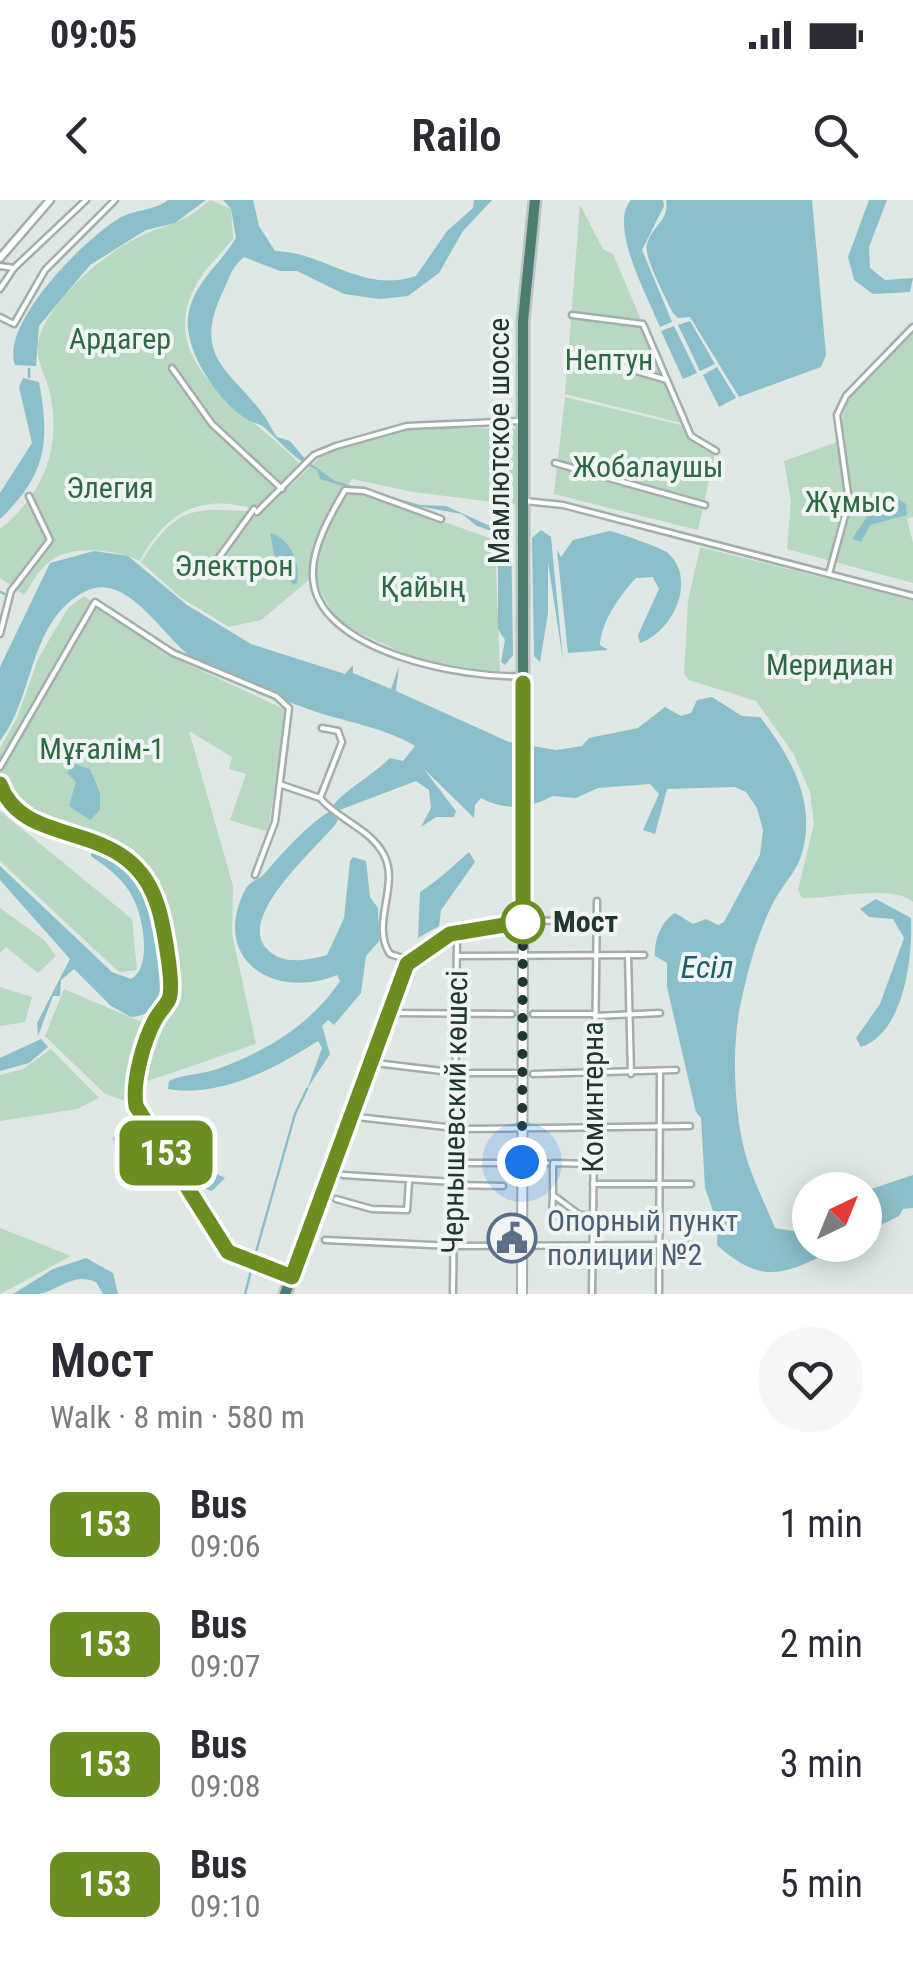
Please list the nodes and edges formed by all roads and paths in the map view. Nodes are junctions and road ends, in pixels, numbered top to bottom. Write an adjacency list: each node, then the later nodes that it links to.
1 (50, 200): 5 (street)
2 (86, 200): 7 (street)
3 (116, 200): 10 (street)
4 (535, 200): 15 (highway, Мамлютское шоссе)
5 (1, 255)
6 (0, 266): 7 (street)
7 (14, 268): 8 (street)
8 (0, 289)
9 (572, 315): 14 (street)
10 (0, 316)
11 (913, 326): 24 (street)
12 (568, 351): 14 (street)
13 (172, 368): 18 (street)
14 (668, 380): 16 (street)
15 (524, 422): 18 (street); 20 (highway, Мамлютское шоссе)
16 (716, 451)
17 (556, 463): 21 (street)
18 (282, 489): 23 (street)
19 (28, 496): 27 (street)
20 (523, 502): 24 (street); 29 (highway, Мамлютское шоссе)
21 (705, 505)
22 (441, 519): 29 (street)
23 (215, 563)
24 (828, 574): 26 (street)
25 (0, 596): 27 (street)
26 (913, 596)
27 (7, 600): 28 (street)
28 (0, 634)
29 (523, 679): 38 (highway, Мамлютское шоссе)
30 (322, 728): 34 (street)
31 (0, 768): 33 (street)
32 (0, 784): 90 (street)
33 (281, 785): 34 (street); 35 (street)
34 (320, 798): 45 (street)
35 (255, 874)
36 (597, 900): 37 (street, Коминтерна)
37 (596, 920): 38 (street); 40 (street, Коминтерна)
38 (523, 922): 39 (highway); 44 (main road)
39 (457, 931): 43 (street, Чернышевский көшесі); 45 (highway)
40 (594, 955): 41 (street); 44 (street); 52 (street, Коминтерна)
41 (628, 955): 42 (street); 51 (street)
42 (644, 955)
43 (457, 956): 44 (street); 48 (street, Чернышевский көшесі)
44 (523, 956): 56 (main road)
45 (409, 962): 90 (highway)
46 (660, 1013): 51 (street)
47 (395, 1014): 48 (street)
48 (456, 1014): 49 (street); 54 (street, Чернышевский көшесі)
49 (512, 1014)
50 (533, 1014): 52 (street)
51 (630, 1014): 52 (street); 60 (street)
52 (594, 1015): 59 (street, Коминтерна)
53 (375, 1063): 54 (street)
54 (456, 1070): 56 (street); 63 (street, Чернышевский көшесі)
55 (676, 1070): 57 (street)
56 (522, 1073): 67 (main road)
57 (660, 1073): 60 (street); 65 (street)
58 (533, 1074): 59 (street)
59 (594, 1074): 60 (street); 64 (street, Коминтерна)
60 (632, 1074)
61 (357, 1117): 63 (street)
62 (690, 1126): 65 (street)
63 (455, 1128): 69 (street, Чернышевский көшесі)
64 (593, 1128): 65 (street); 67 (street); 72 (street, Коминтерна)
65 (660, 1128): 77 (street)
66 (465, 1129): 67 (street)
67 (522, 1129): 68 (main road)
68 (522, 1162): 71 (street); 87 (main road)
69 (454, 1163): 70 (street); 75 (street, Чернышевский көшесі)
70 (503, 1163)
71 (550, 1163): 72 (street); 80 (street)
72 (593, 1164): 76 (street, Коминтерна)
73 (342, 1175): 74 (street)
74 (410, 1180): 75 (street); 81 (street)
75 (454, 1184): 79 (street); 86 (street, Чернышевский көшесі)
76 (593, 1184): 77 (street); 83 (street, Коминтерна)
77 (660, 1184): 78 (street); 89 (street)
78 (692, 1184)
79 (502, 1186)
80 (553, 1195): 82 (street); 82 (street)
81 (336, 1199)
82 (580, 1215): 83 (street)
83 (592, 1215): 88 (street, Коминтерна)
84 (325, 1240): 86 (street)
85 (698, 1245): 89 (street)
86 (453, 1246): 87 (street); 92 (street, Чернышевский көшесі)
87 (522, 1246): 88 (street); 93 (main road)
88 (592, 1246): 89 (street); 94 (street, Коминтерна)
89 (659, 1246): 95 (street)
90 (292, 1277): 91 (highway)
91 (285, 1294)
92 (453, 1294)
93 (522, 1294)
94 (592, 1294)
95 (659, 1294)

